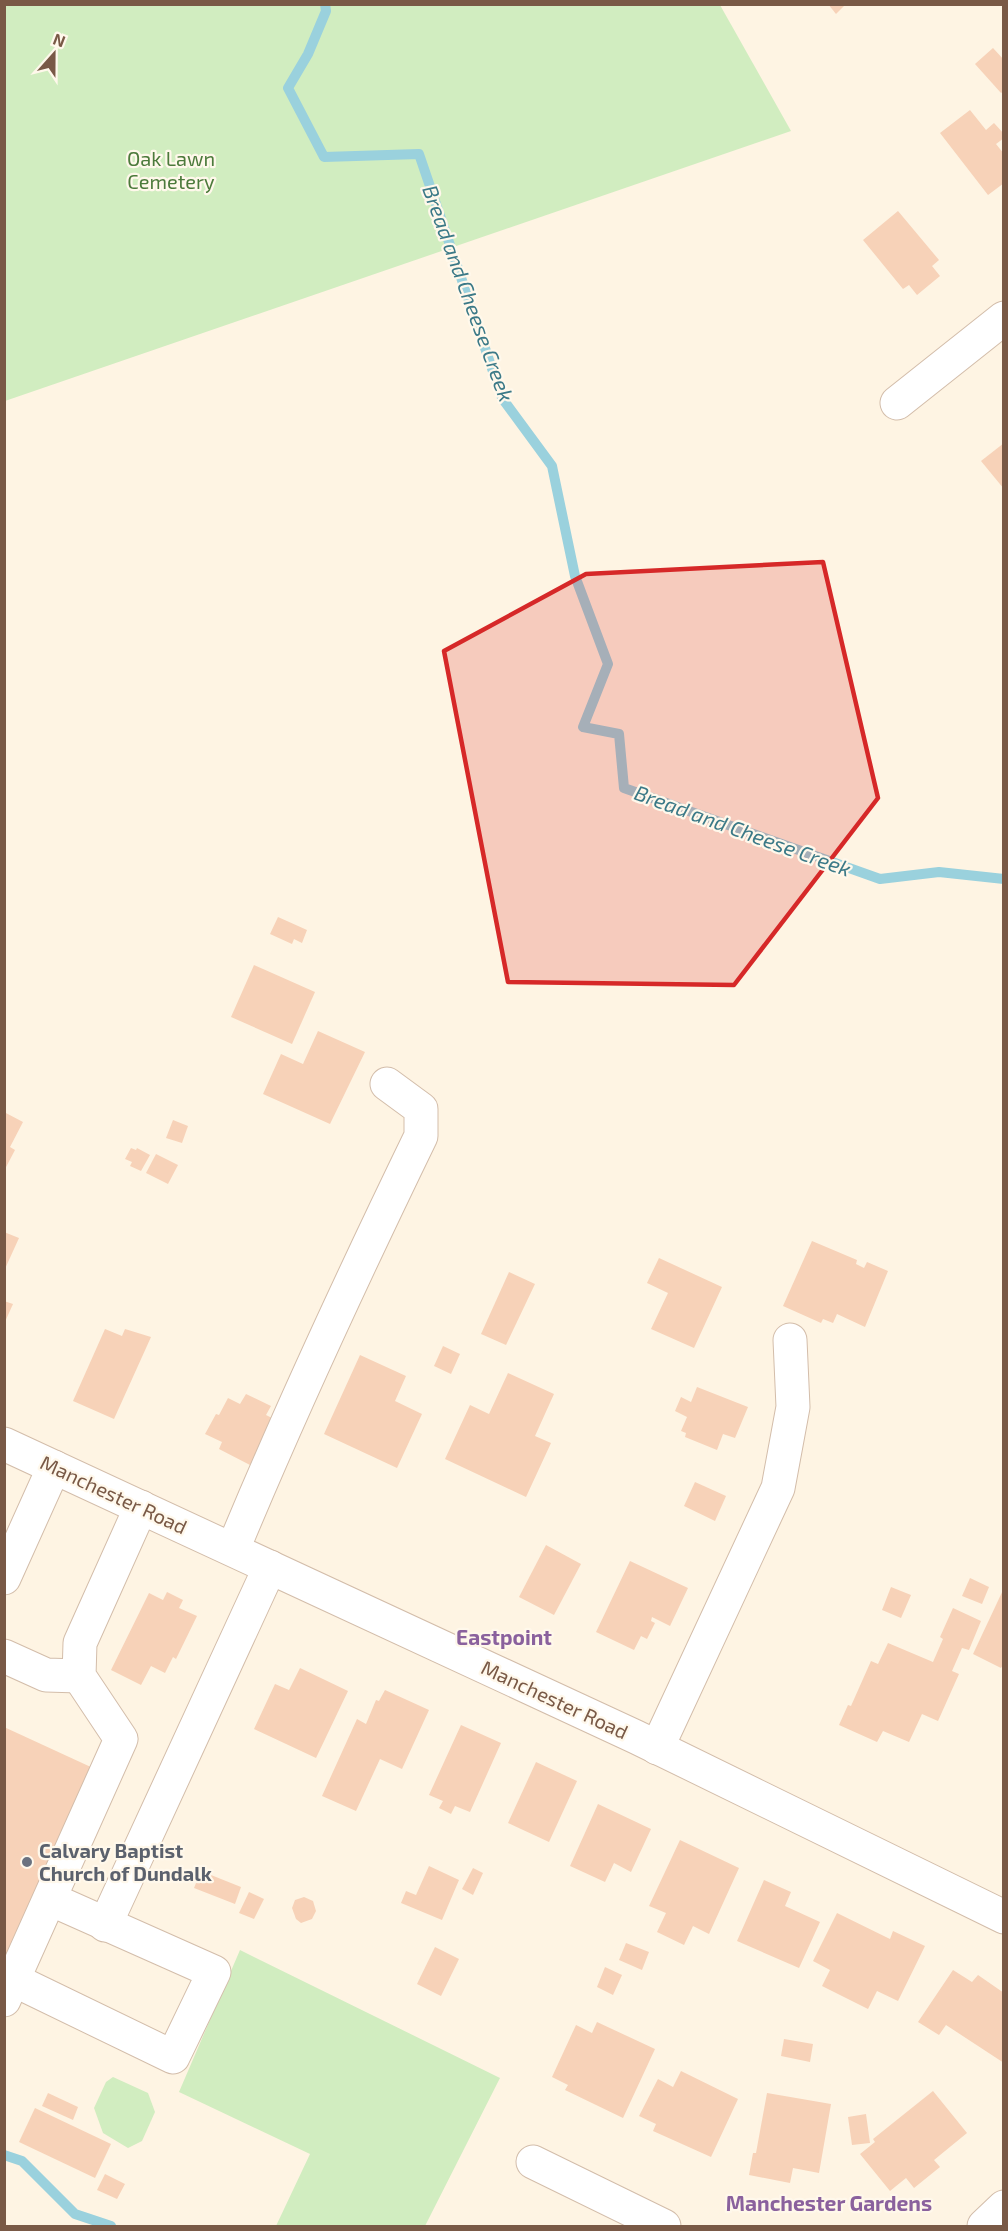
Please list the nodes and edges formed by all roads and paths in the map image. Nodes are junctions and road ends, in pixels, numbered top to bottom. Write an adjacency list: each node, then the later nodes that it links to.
1 (1004, 318): 2 (street)
2 (897, 403)
3 (387, 1084): 8 (street)
4 (790, 1340): 13 (street)
5 (4, 1444): 6 (street, Manchester Road)
6 (54, 1467): 7 (street, Manchester Road); 10 (street)
7 (141, 1507): 8 (street, Manchester Road); 12 (street)
8 (233, 1549): 9 (street, Manchester Road)
9 (270, 1567): 13 (street, Manchester Road); 16 (street)
10 (4, 1578)
11 (4, 1656): 12 (street)
12 (79, 1676): 14 (street)
13 (657, 1748): 15 (street, Manchester Road)
14 (51, 1899): 16 (street); 17 (street)
15 (1004, 1917)
16 (105, 1925): 17 (street)
17 (9, 1990)
18 (533, 2162): 20 (street)
19 (1004, 2207): 21 (street)
20 (664, 2226)
21 (984, 2226)

